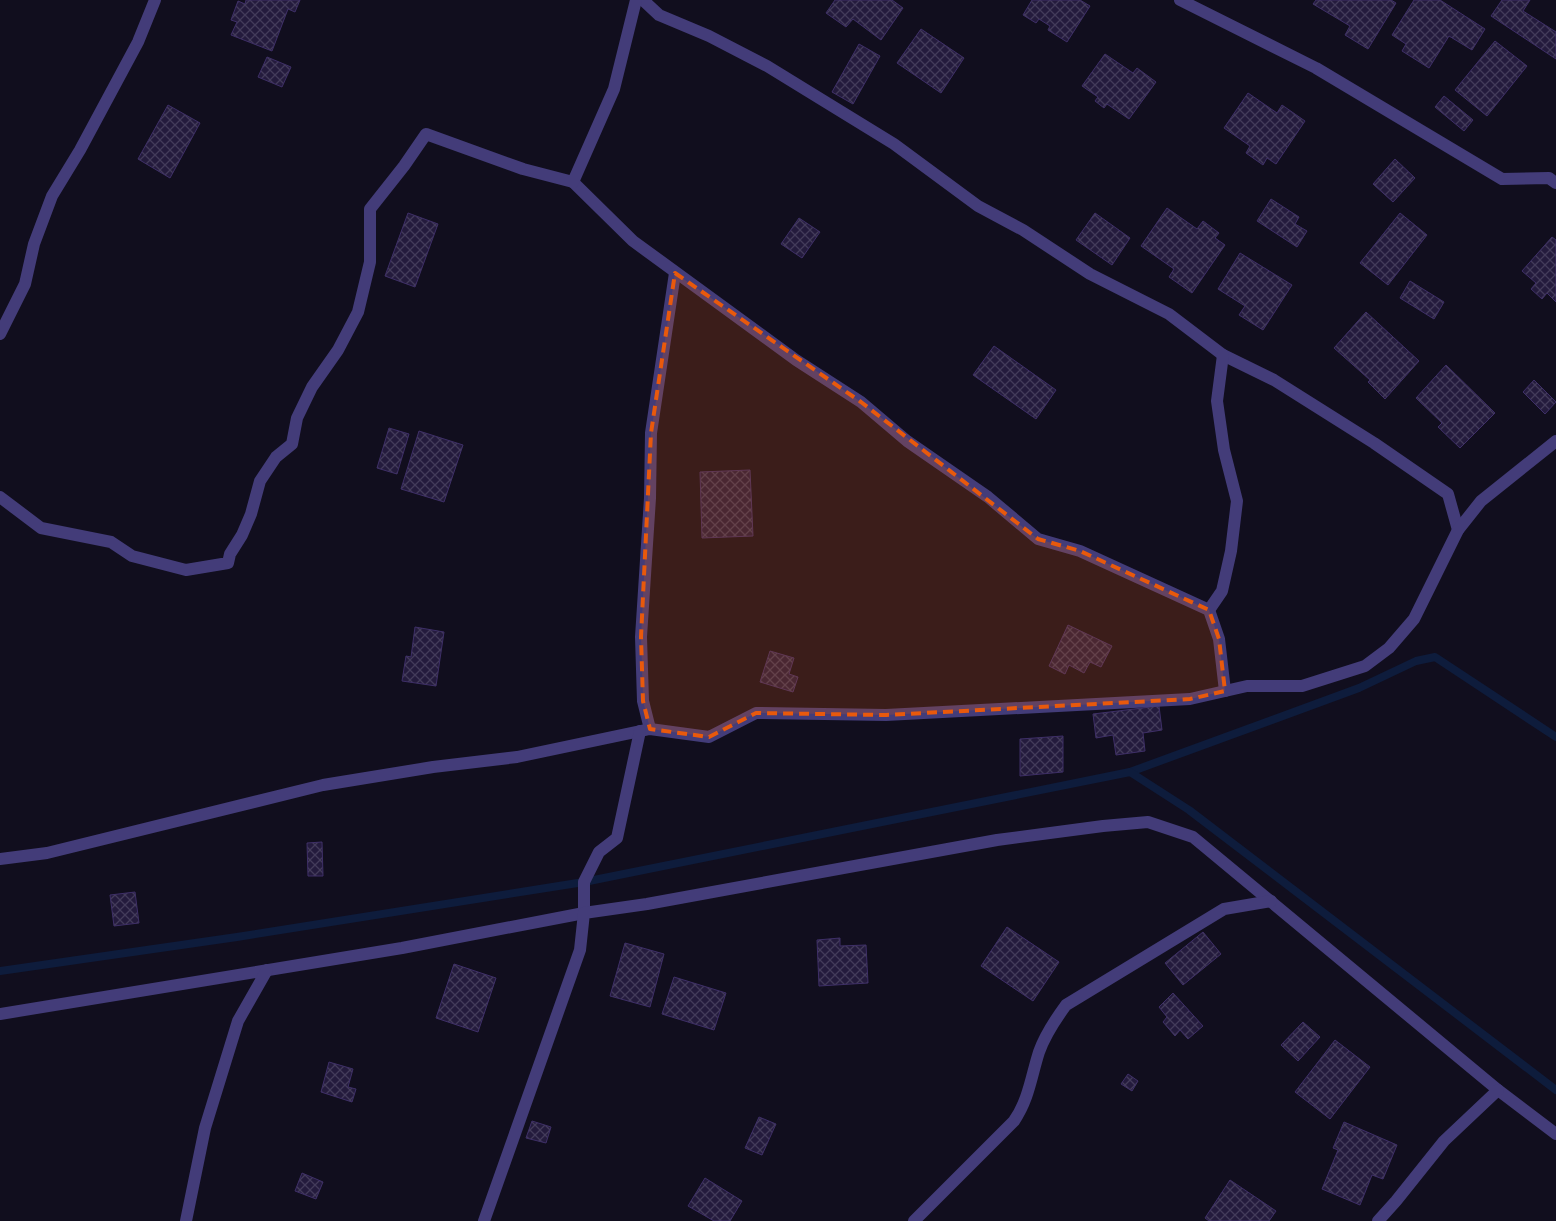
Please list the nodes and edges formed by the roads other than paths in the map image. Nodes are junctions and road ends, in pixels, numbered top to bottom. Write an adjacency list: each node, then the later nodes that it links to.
1 (155, 0): 8 (street)
2 (636, 0): 5 (street)
3 (643, 0): 9 (street)
4 (1180, 0): 6 (street)
5 (573, 182): 7 (street); 11 (street)
6 (1556, 184)
7 (675, 273): 13 (street); 15 (street)
8 (0, 334)
9 (1223, 355): 12 (street); 13 (street)
10 (1556, 441): 12 (street)
11 (0, 497)
12 (1458, 530): 14 (street)
13 (1209, 610): 14 (street)
14 (1225, 691): 15 (street)
15 (645, 730): 16 (street); 18 (street)
16 (0, 859)
17 (1271, 901): 18 (street); 21 (street); 25 (street)
18 (584, 912): 19 (street); 24 (street)
19 (267, 970): 20 (street); 23 (street)
20 (0, 1014)
21 (1498, 1090): 22 (street); 26 (street)
22 (1556, 1134)
23 (186, 1221)
24 (484, 1221)
25 (914, 1221)
26 (1378, 1221)

